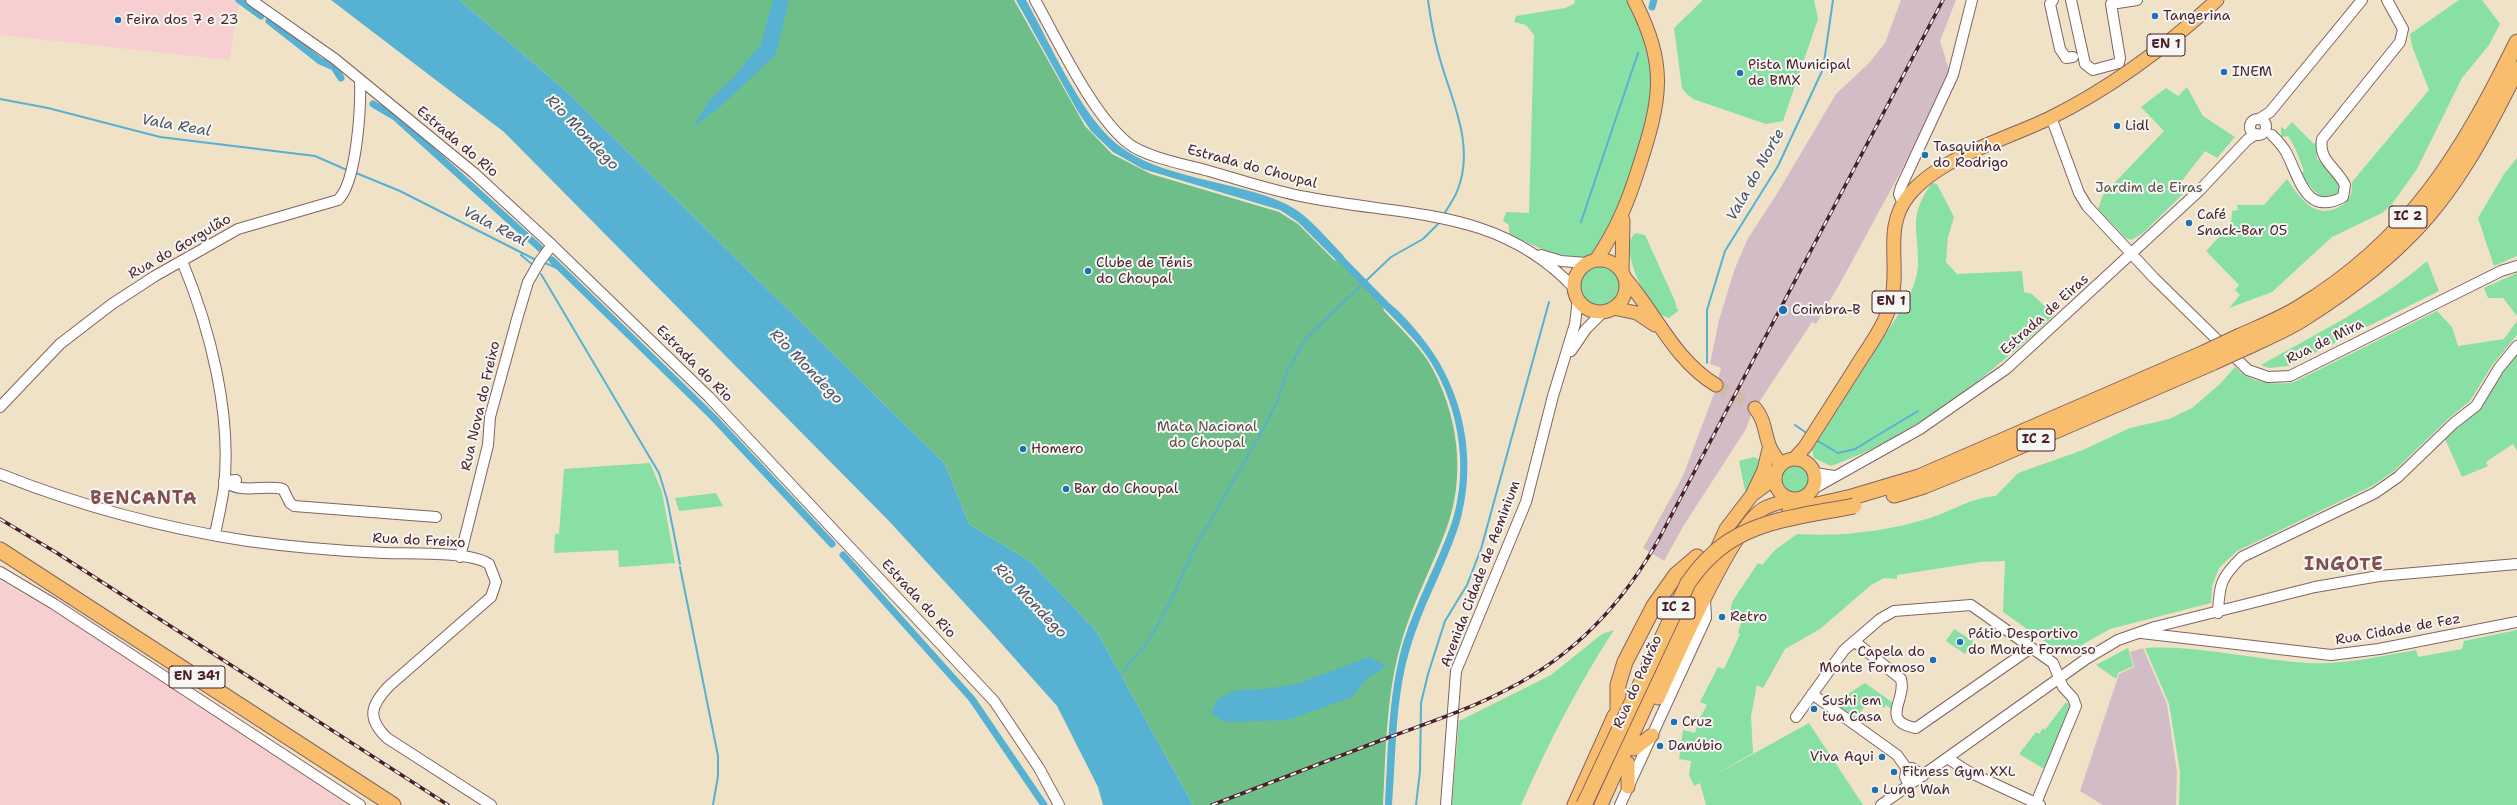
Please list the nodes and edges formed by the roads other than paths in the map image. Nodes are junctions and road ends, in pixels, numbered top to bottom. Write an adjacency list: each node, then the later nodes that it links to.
1 (251, 0): 14 (street, Estrada do Rio)
2 (1035, 0): 20 (street, Estrada do Choupal)
3 (1634, 0): 18 (main road)
4 (1972, 0): 17 (street)
5 (2053, 0): 12 (street)
6 (2071, 0): 7 (street)
7 (2137, 0)
8 (2217, 0): 15 (main road, EN 1)
9 (2362, 0): 21 (street, Estrada de Eiras)
10 (2387, 0): 16 (street)
11 (2517, 42): 29 (highway, IC 2)
12 (2073, 57)
13 (2517, 69): 29 (highway, IC 2)
14 (360, 80): 19 (street, Estrada do Rio); 22 (street, Rua do Gorgulão)
15 (2051, 117): 17 (main road, EN 1); 21 (street, Rua de Mira)
16 (2272, 135)
17 (1903, 204): 36 (main road, EN 1)
18 (1623, 215): 23 (main road); 25 (main road)
19 (552, 245): 50 (street, Rua Nova do Freixo); 80 (street, Estrada do Rio)
20 (1536, 254): 23 (street, Estrada do Choupal); 26 (street, Estrada do Choupal)
21 (2132, 254): 24 (street, Rua de Mira); 40 (street, Estrada de Eiras)
22 (182, 262): 33 (street, Rua do Gorgulão); 42 (street)
23 (1591, 262): 25 (main road); 26 (main road)
24 (2517, 266)
25 (1623, 274): 27 (main road); 28 (main road)
26 (1576, 294): 27 (main road); 31 (street, Avenida Cidade de Aeminium)
27 (1608, 309): 28 (main road); 31 (street, Avenida Cidade de Aeminium)
28 (1662, 330): 32 (main road)
29 (2245, 341): 46 (highway, IC 2, bridge)
30 (2517, 346): 56 (street)
31 (1567, 357): 81 (street, Avenida Cidade de Aeminium)
32 (1716, 384)
33 (0, 406)
34 (1754, 408): 35 (main road)
35 (1768, 453): 37 (main road); 44 (main road)
36 (1800, 460): 37 (main road); 38 (main road)
37 (1778, 472): 44 (main road, Rua do Padrão); 45 (main road)
38 (1815, 472): 40 (street); 43 (main road)
39 (0, 474): 48 (street, Rua do Freixo)
40 (1834, 476): 43 (street, Estrada de Eiras)
41 (236, 480): 42 (street)
42 (224, 481): 47 (street); 48 (street)
43 (1813, 490): 45 (main road)
44 (1752, 495): 70 (main road, Rua do Padrão)
45 (1792, 499): 55 (main road, Rua do Padrão)
46 (1853, 502): 51 (highway, IC 2); 83 (highway, IC 2, bridge)
47 (436, 517)
48 (215, 534): 50 (street, Rua do Freixo)
49 (0, 550): 78 (highway, EN 341)
50 (460, 557): 79 (street, Rua do Freixo)
51 (1697, 557): 70 (highway); 82 (highway, IC 2)
52 (0, 562): 77 (highway, EN 341)
53 (2517, 564): 56 (street)
54 (0, 572): 76 (street)
55 (1705, 599): 66 (street, Rua do Padrão); 67 (main road, Rua do Padrão)
56 (2218, 613): 58 (street)
57 (2517, 622): 58 (street, Rua Cidade de Fez)
58 (2141, 633): 63 (street)
59 (2018, 638): 60 (street); 61 (street); 62 (street)
60 (1854, 641): 62 (street); 64 (street)
61 (2031, 648): 62 (street); 63 (street)
62 (2015, 658)
63 (2059, 678): 69 (street); 75 (street)
64 (1812, 694): 65 (street); 71 (street)
65 (1796, 717)
66 (1652, 735): 67 (main road); 74 (street, Rua do Padrão)
67 (1634, 749): 70 (main road, Rua do Padrão)
68 (1603, 758): 70 (main road)
69 (1947, 758): 72 (street); 75 (street)
70 (1620, 767): 74 (main road); 84 (main road, Rua do Padrão); 85 (main road, Rua do Padrão)
71 (1907, 769): 72 (street); 73 (street)
72 (1923, 776): 73 (street)
73 (1909, 785): 87 (street)
74 (1628, 787): 86 (street, Rua do Padrão)
75 (2038, 804)
76 (360, 805)
77 (375, 805)
78 (393, 805)
79 (491, 805)
80 (1059, 805)
81 (1446, 805)
82 (1575, 805)
83 (1584, 805)
84 (1601, 805)
85 (1611, 805)
86 (1620, 805)
87 (1881, 805)

